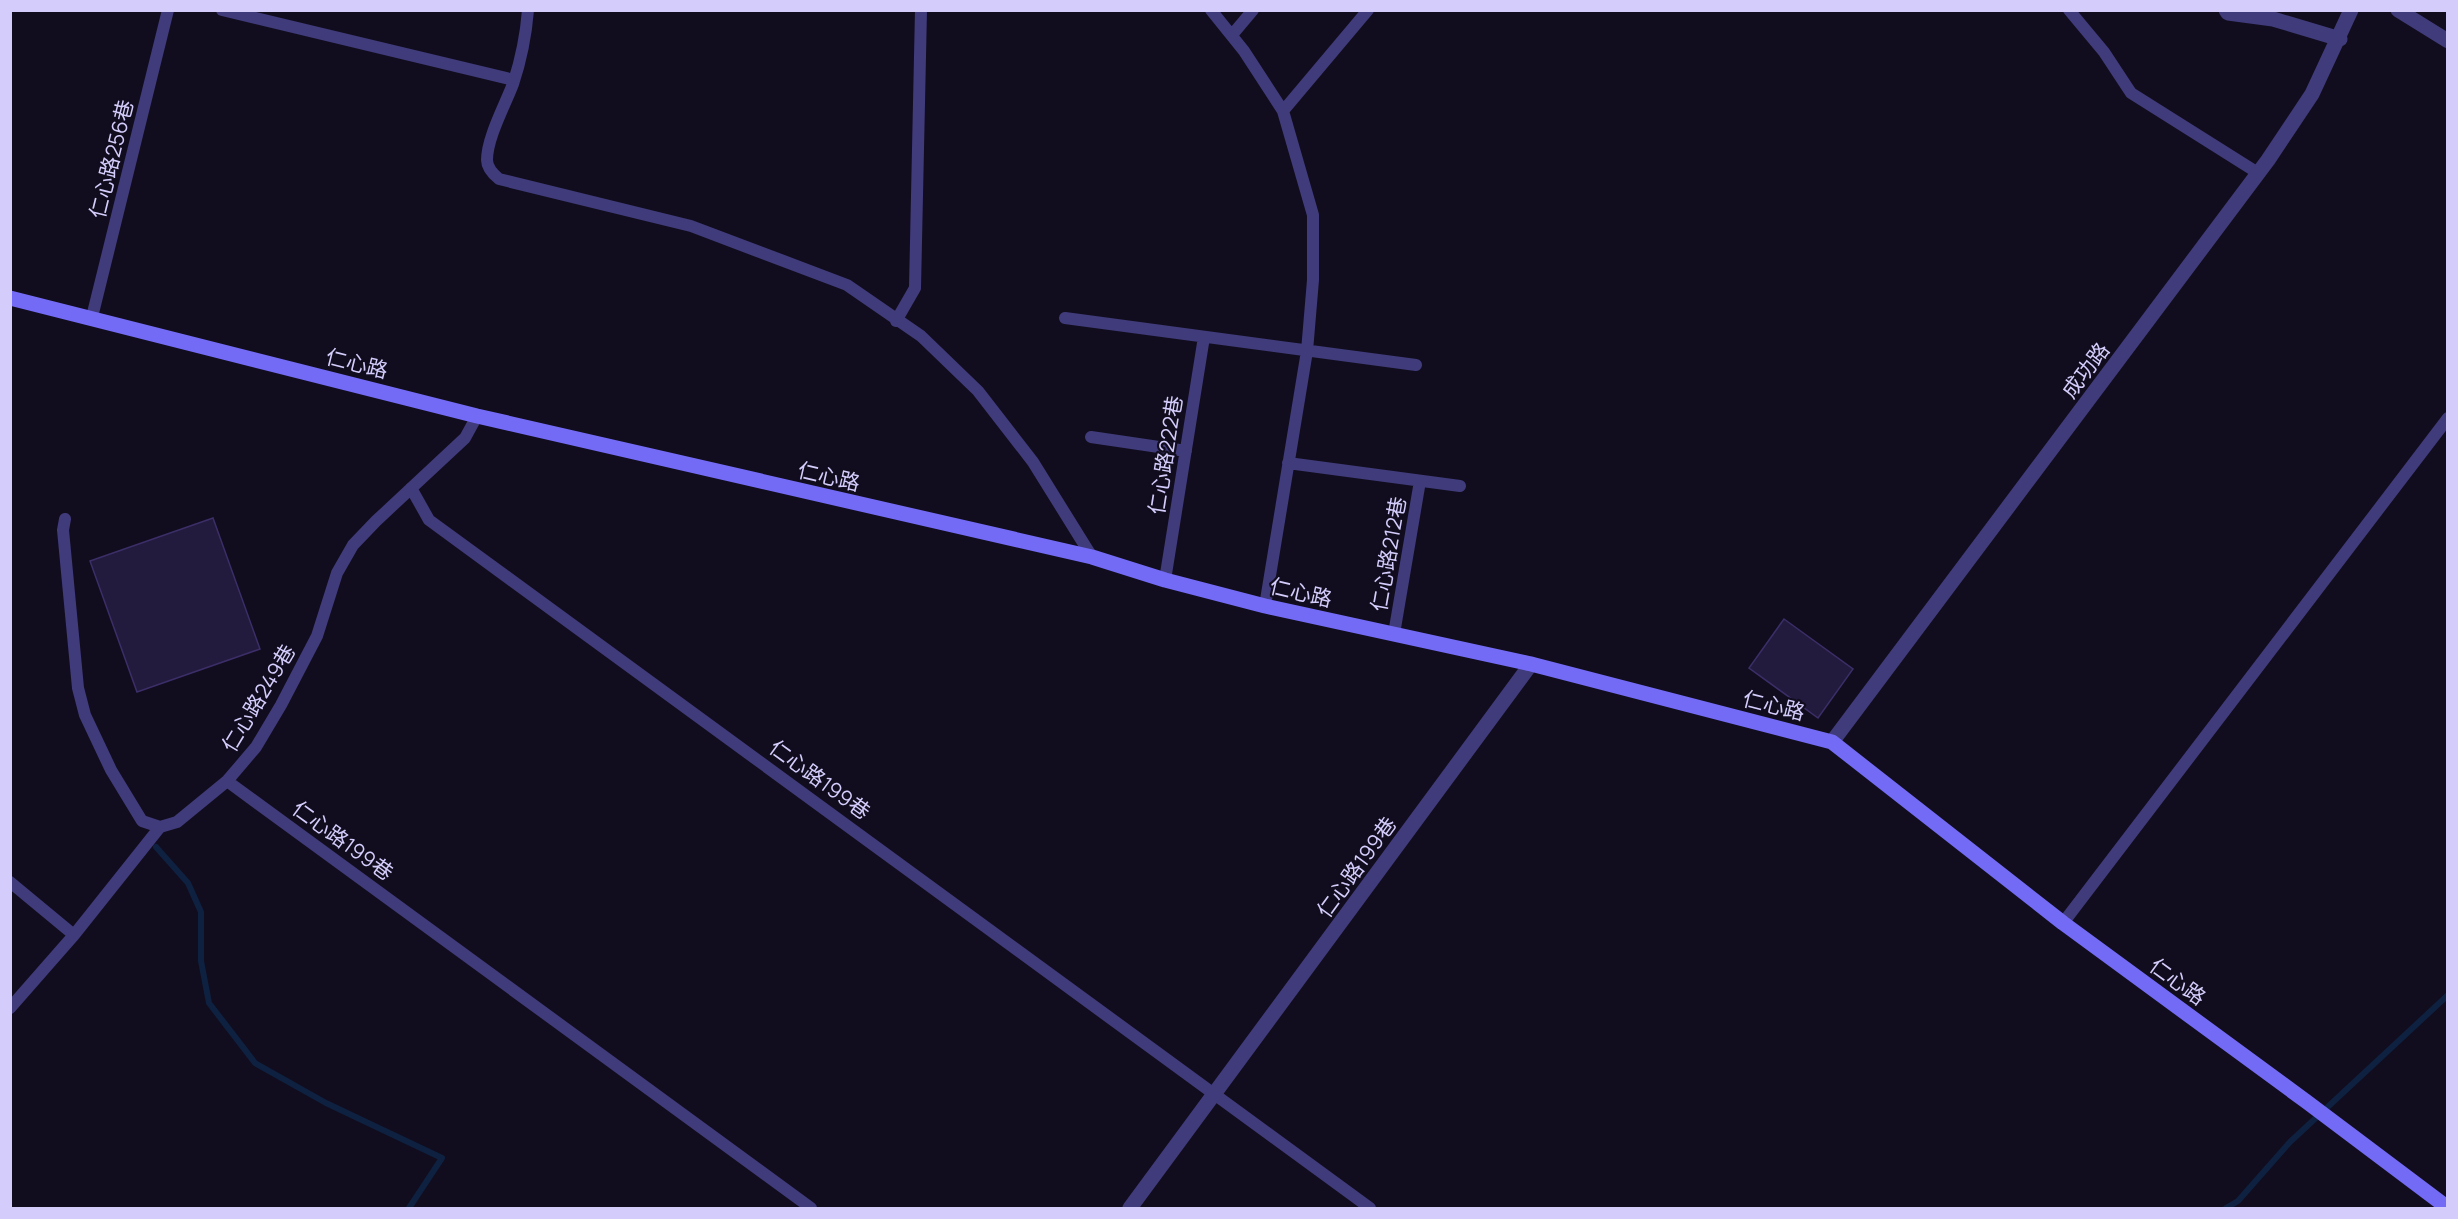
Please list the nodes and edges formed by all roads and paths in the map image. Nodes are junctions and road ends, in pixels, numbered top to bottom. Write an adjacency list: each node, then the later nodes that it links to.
1 (168, 10): 19 (lane, 仁心路256巷)
2 (222, 10): 15 (lane)
3 (528, 10): 15 (lane)
4 (921, 10): 21 (lane)
5 (1211, 10): 12 (lane)
6 (1253, 10): 12 (lane)
7 (1368, 10): 16 (lane)
8 (2069, 10): 17 (lane)
9 (2226, 10): 13 (street)
10 (2351, 10): 13 (street, 成功路)
11 (2398, 10): 14 (street)
12 (1232, 35): 16 (lane)
13 (2340, 39): 17 (street, 成功路)
14 (2448, 41)
15 (514, 80): 21 (lane)
16 (1283, 111): 23 (lane)
17 (2258, 173): 39 (street, 成功路)
18 (10, 298): 19 (street, 仁心路)
19 (92, 317): 25 (street, 仁心路)
20 (1065, 318): 22 (lane)
21 (896, 321): 34 (lane)
22 (1204, 337): 23 (lane); 28 (lane, 仁心路222巷)
23 (1307, 351): 24 (lane); 29 (lane)
24 (1416, 364)
25 (477, 416): 32 (lane, 仁心路249巷); 34 (street, 仁心路)
26 (2448, 418): 43 (lane)
27 (1091, 437): 28 (lane)
28 (1186, 451): 35 (lane, 仁心路222巷)
29 (1288, 463): 30 (lane, 仁心路212巷); 36 (lane)
30 (1420, 481): 31 (lane, 仁心路212巷); 37 (lane, 仁心路212巷)
31 (1460, 486)
32 (411, 488): 40 (lane, 仁心路249巷); 46 (lane, 仁心路199巷)
33 (65, 519): 41 (lane)
34 (1092, 557): 35 (street, 仁心路)
35 (1165, 580): 36 (street, 仁心路)
36 (1265, 606): 37 (street, 仁心路)
37 (1394, 634): 38 (street, 仁心路)
38 (1531, 664): 39 (street, 仁心路); 46 (street, 仁心路199巷)
39 (1832, 742): 43 (street, 仁心路)
40 (227, 781): 41 (lane, 仁心路249巷); 48 (lane, 仁心路199巷)
41 (160, 827): 44 (lane)
42 (10, 882): 44 (lane)
43 (2062, 923): 47 (street, 仁心路)
44 (74, 935): 45 (lane)
45 (10, 1008)
46 (1215, 1094): 49 (street, 仁心路199巷); 50 (lane, 仁心路199巷)
47 (2448, 1208)
48 (811, 1209)
49 (1130, 1209)
50 (1370, 1209)

